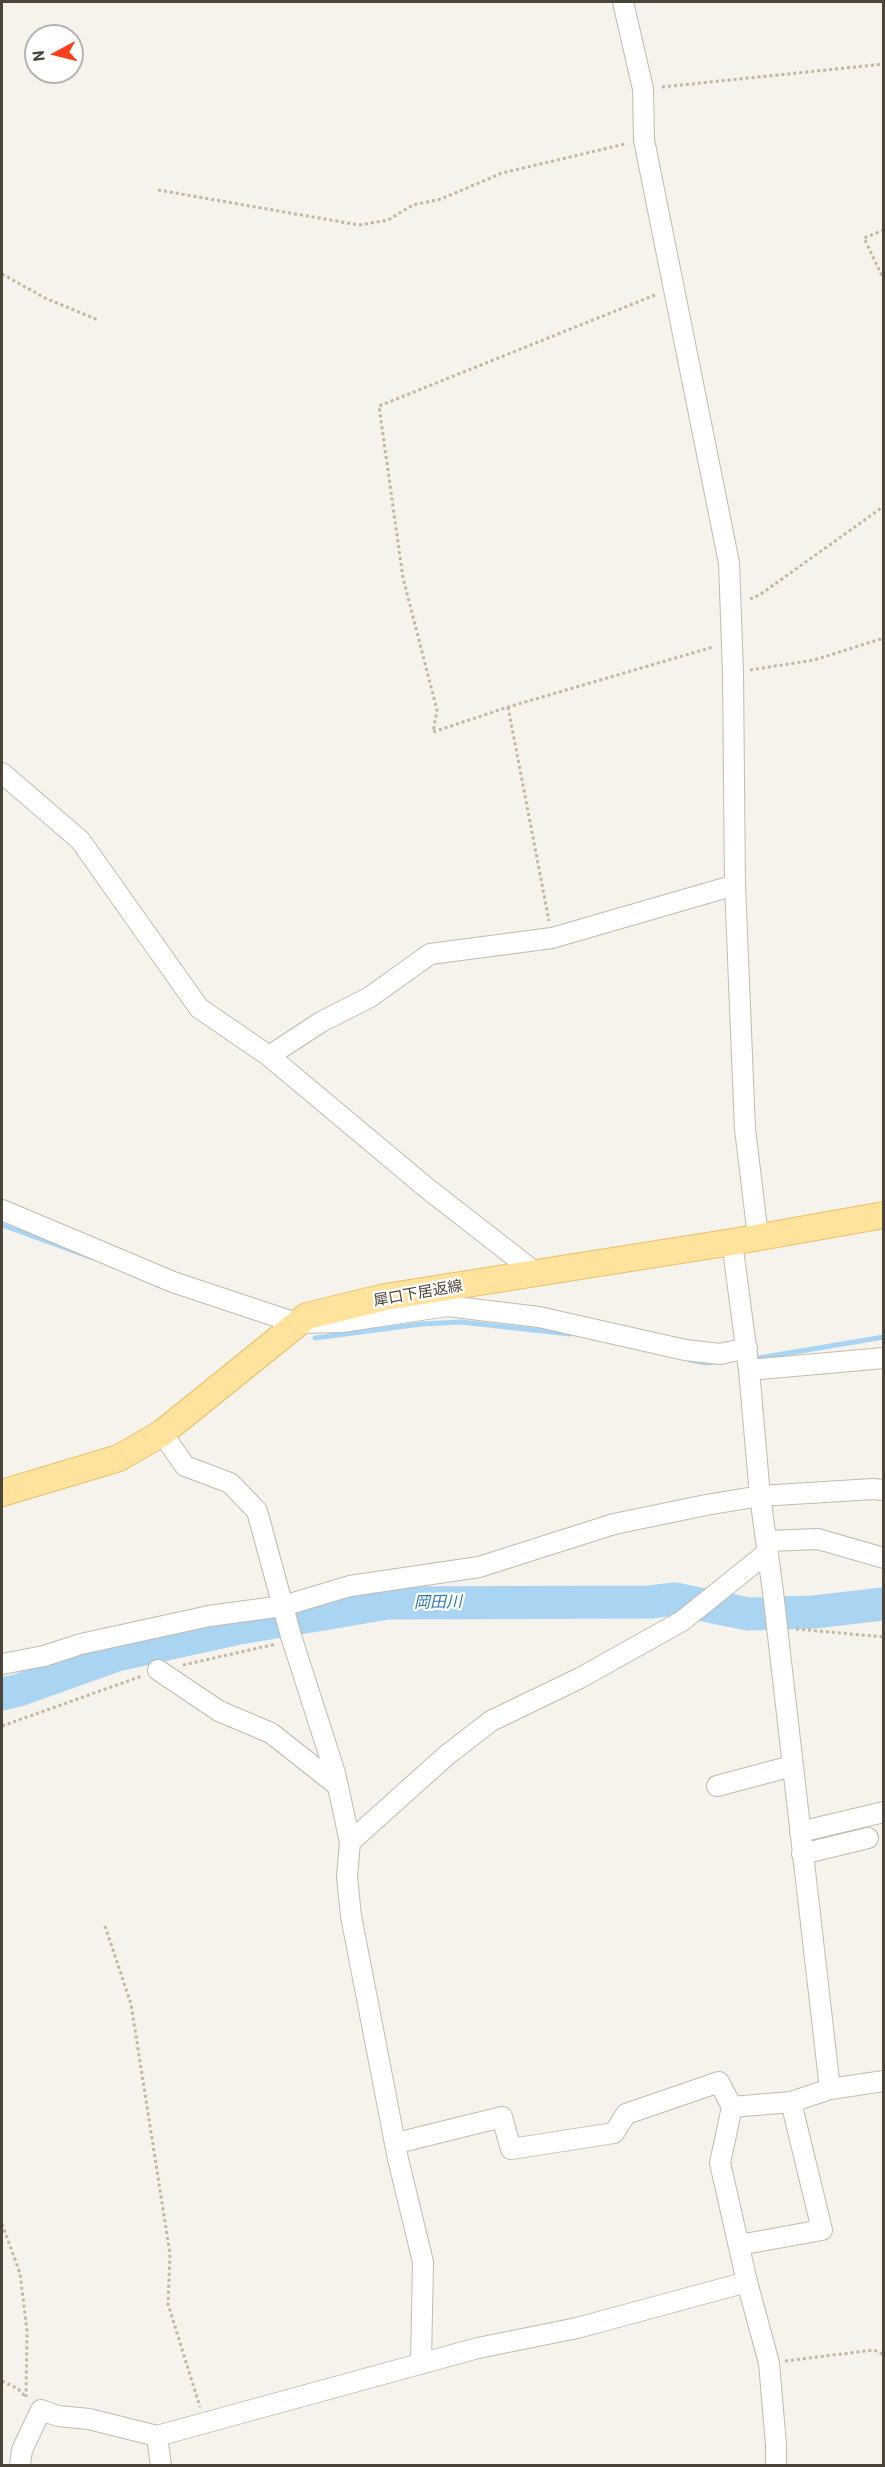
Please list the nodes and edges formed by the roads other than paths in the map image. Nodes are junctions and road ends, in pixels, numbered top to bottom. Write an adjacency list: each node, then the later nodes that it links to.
1 (623, 2): 3 (street)
2 (2, 773): 4 (street)
3 (735, 885): 4 (street); 7 (street)
4 (268, 1056): 9 (street)
5 (2, 1210): 10 (street)
6 (884, 1215): 7 (main road, 犀口下居返線)
7 (758, 1236): 8 (main road, 犀口下居返線)
8 (732, 1242): 9 (main road, 犀口下居返線); 11 (street)
9 (536, 1273): 10 (main road, 犀口下居返線)
10 (296, 1323): 11 (street); 14 (main road, 犀口下居返線)
11 (747, 1348): 13 (street)
12 (884, 1358): 13 (street)
13 (749, 1370): 17 (street)
14 (162, 1433): 16 (main road, 犀口下居返線); 20 (street)
15 (884, 1490): 17 (street)
16 (2, 1493)
17 (759, 1496): 18 (street); 20 (street)
18 (767, 1547): 19 (street); 23 (street); 29 (street)
19 (884, 1558)
20 (283, 1606): 21 (street); 24 (street)
21 (2, 1664)
22 (158, 1670): 24 (street)
23 (792, 1766): 25 (street); 27 (street)
24 (338, 1786): 29 (street)
25 (717, 1786)
26 (884, 1812): 27 (street)
27 (800, 1832): 30 (street)
28 (868, 1838): 30 (street)
29 (350, 1842): 35 (street)
30 (802, 1854): 32 (street)
31 (884, 2081): 32 (street)
32 (830, 2088): 33 (street)
33 (791, 2102): 34 (street); 36 (street)
34 (732, 2107): 35 (street); 36 (street)
35 (397, 2143): 38 (street)
36 (739, 2245): 37 (street)
37 (747, 2282): 38 (street); 42 (street)
38 (421, 2363): 39 (street)
39 (157, 2436): 40 (street); 41 (street)
40 (20, 2466)
41 (161, 2466)
42 (776, 2466)

